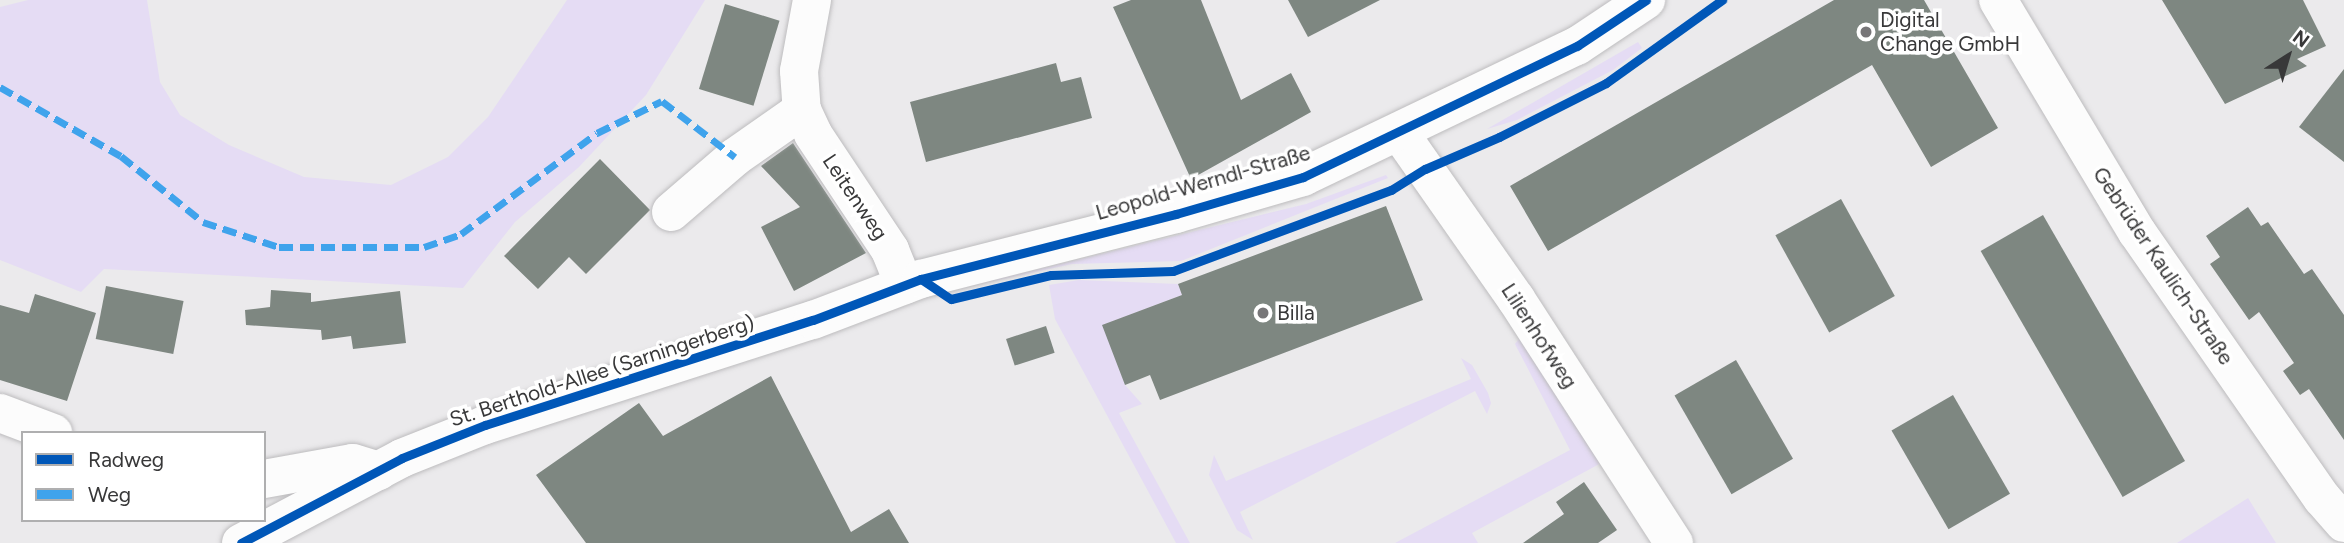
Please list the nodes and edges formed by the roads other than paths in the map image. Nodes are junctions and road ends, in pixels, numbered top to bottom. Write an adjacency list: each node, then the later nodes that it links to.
1 (812, 0): 4 (street, Leitenweg)
2 (1646, 0): 5 (street, Leopold-Werndl-Straße)
3 (1998, 0): 12 (street, Gebrüder Kaulich-Straße)
4 (802, 110): 6 (street); 7 (street, Leitenweg)
5 (1399, 132): 7 (street, Leopold-Werndl-Straße); 14 (street, Lilienhofweg)
6 (671, 212)
7 (904, 285): 10 (street, St. Berthold-Allee (Sarningerberg))
8 (0, 412): 9 (street)
9 (48, 431)
10 (379, 471): 11 (street); 13 (street, St. Berthold-Allee (Sarningerberg))
11 (266, 480)
12 (2344, 523)
13 (241, 543)
14 (1674, 543)

